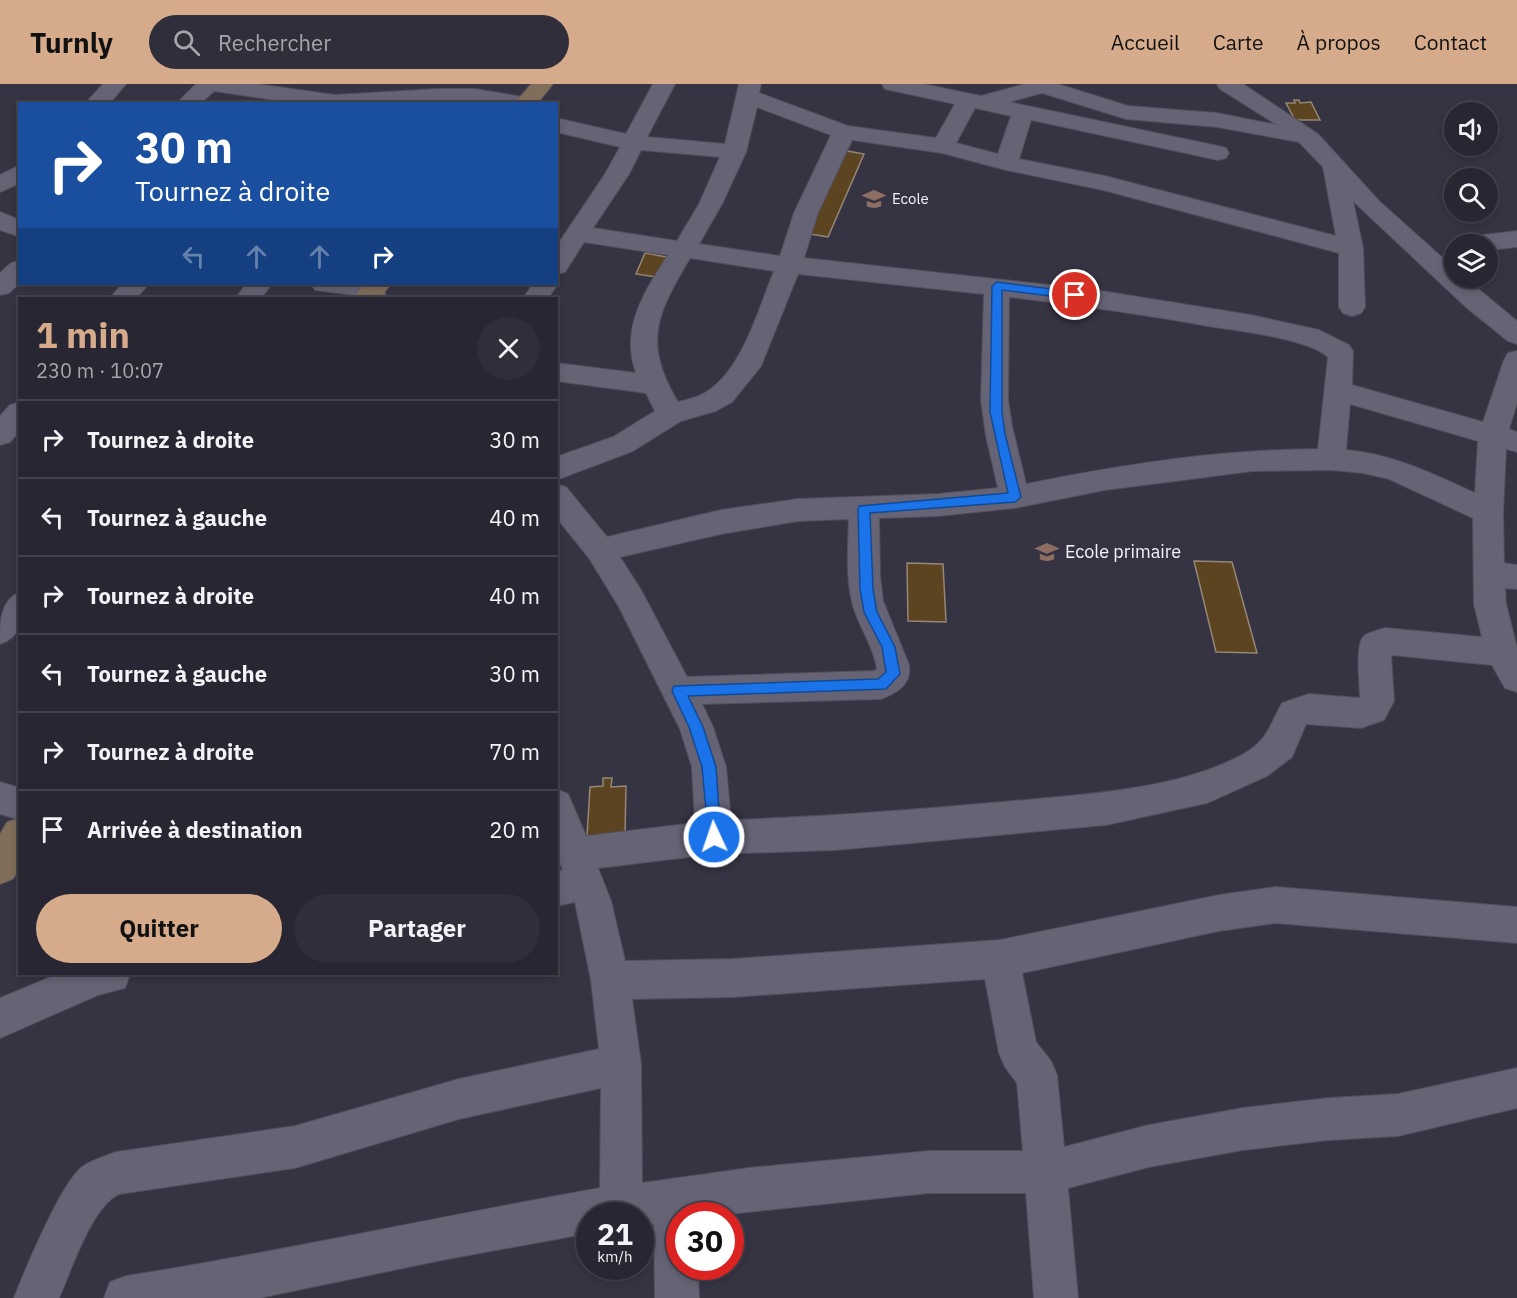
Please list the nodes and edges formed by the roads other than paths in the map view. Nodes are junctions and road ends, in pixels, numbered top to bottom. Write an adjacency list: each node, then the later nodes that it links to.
1 (115, 84): 12 (street)
2 (208, 84): 13 (street)
3 (213, 84): 10 (street)
4 (542, 84): 16 (street)
5 (664, 84): 21 (street)
6 (1228, 84): 20 (street)
7 (900, 85): 11 (street)
8 (417, 90): 14 (street); 15 (street)
9 (749, 90): 19 (street); 23 (street)
10 (284, 94): 14 (street)
11 (974, 101): 17 (street); 20 (street); 22 (street)
12 (98, 102)
13 (189, 102)
14 (373, 102)
15 (512, 102)
16 (526, 102)
17 (1023, 112): 24 (street); 25 (street)
18 (558, 125): 21 (street)
19 (844, 132): 22 (street); 39 (street)
20 (1310, 139): 26 (street)
21 (634, 142): 23 (street); 31 (street)
22 (943, 146): 25 (street)
23 (735, 152): 36 (street)
24 (1218, 153)
25 (1006, 163): 35 (street)
26 (1334, 165): 35 (street); 37 (street)
27 (18, 173): 28 (street)
28 (0, 185)
29 (0, 220): 30 (street)
30 (18, 229)
31 (579, 234): 36 (street); 38 (street)
32 (1517, 239): 33 (street)
33 (1498, 241)
34 (1444, 247): 37 (street)
35 (1351, 248): 49 (street)
36 (682, 249): 39 (street); 53 (street)
37 (1420, 249): 50 (street)
38 (558, 263)
39 (789, 265): 44 (street); 56 (street)
40 (18, 271): 45 (street)
41 (135, 285): 47 (street)
42 (258, 285): 48 (street)
43 (330, 285): 46 (street)
44 (997, 286): 54 (street); 61 (street)
45 (0, 287)
46 (373, 292)
47 (123, 297)
48 (249, 297)
49 (1352, 307)
50 (1517, 335)
51 (1517, 360): 58 (street)
52 (558, 372): 53 (street)
53 (654, 385): 56 (street)
54 (1336, 390): 58 (street); 59 (street)
55 (18, 414): 57 (street)
56 (671, 414): 60 (street)
57 (0, 435)
58 (1505, 439): 64 (street)
59 (1331, 459): 61 (street); 64 (street)
60 (558, 468)
61 (1015, 497): 63 (street)
62 (558, 498): 65 (street)
63 (864, 509): 65 (street); 70 (street)
64 (1488, 512): 66 (street)
65 (600, 550): 70 (street)
66 (1503, 575): 69 (street)
67 (18, 608): 68 (street)
68 (0, 631)
69 (1510, 665): 75 (street)
70 (679, 691): 75 (street)
71 (0, 798): 72 (street)
72 (18, 803)
73 (558, 814): 77 (street)
74 (18, 837): 76 (street)
75 (714, 837): 77 (street)
76 (0, 867)
77 (572, 875): 81 (street)
78 (1517, 925): 79 (street)
79 (1000, 959): 81 (street); 85 (street)
80 (104, 975): 82 (street)
81 (610, 980): 83 (street)
82 (0, 1018)
83 (621, 1064): 87 (street); 90 (street)
84 (1517, 1088): 85 (street)
85 (1047, 1172): 86 (street); 93 (street)
86 (675, 1201): 88 (street); 92 (street)
87 (621, 1202)
88 (654, 1203)
89 (576, 1214): 91 (street)
90 (36, 1298)
91 (126, 1298)
92 (677, 1298)
93 (1056, 1298)

